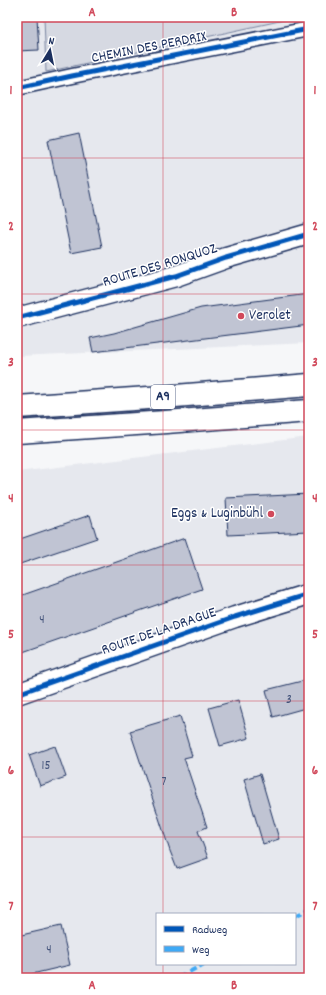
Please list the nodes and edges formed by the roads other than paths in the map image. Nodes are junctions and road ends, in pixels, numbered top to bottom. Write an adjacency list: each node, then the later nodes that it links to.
1 (309, 29): 2 (street, CHEMIN DES PERDRIX)
2 (17, 88)
3 (309, 234): 5 (street, ROUTE DES RONQUOZ)
4 (309, 248): 5 (street, ROUTE DES RONQUOZ)
5 (176, 276): 6 (street, ROUTE DES RONQUOZ)
6 (17, 318)
7 (309, 385): 8 (highway, A9)
8 (17, 407)
9 (309, 411): 10 (highway, A9)
10 (17, 432)
11 (309, 594): 12 (street, ROUTE DE LA DRAGUE)
12 (17, 694)

